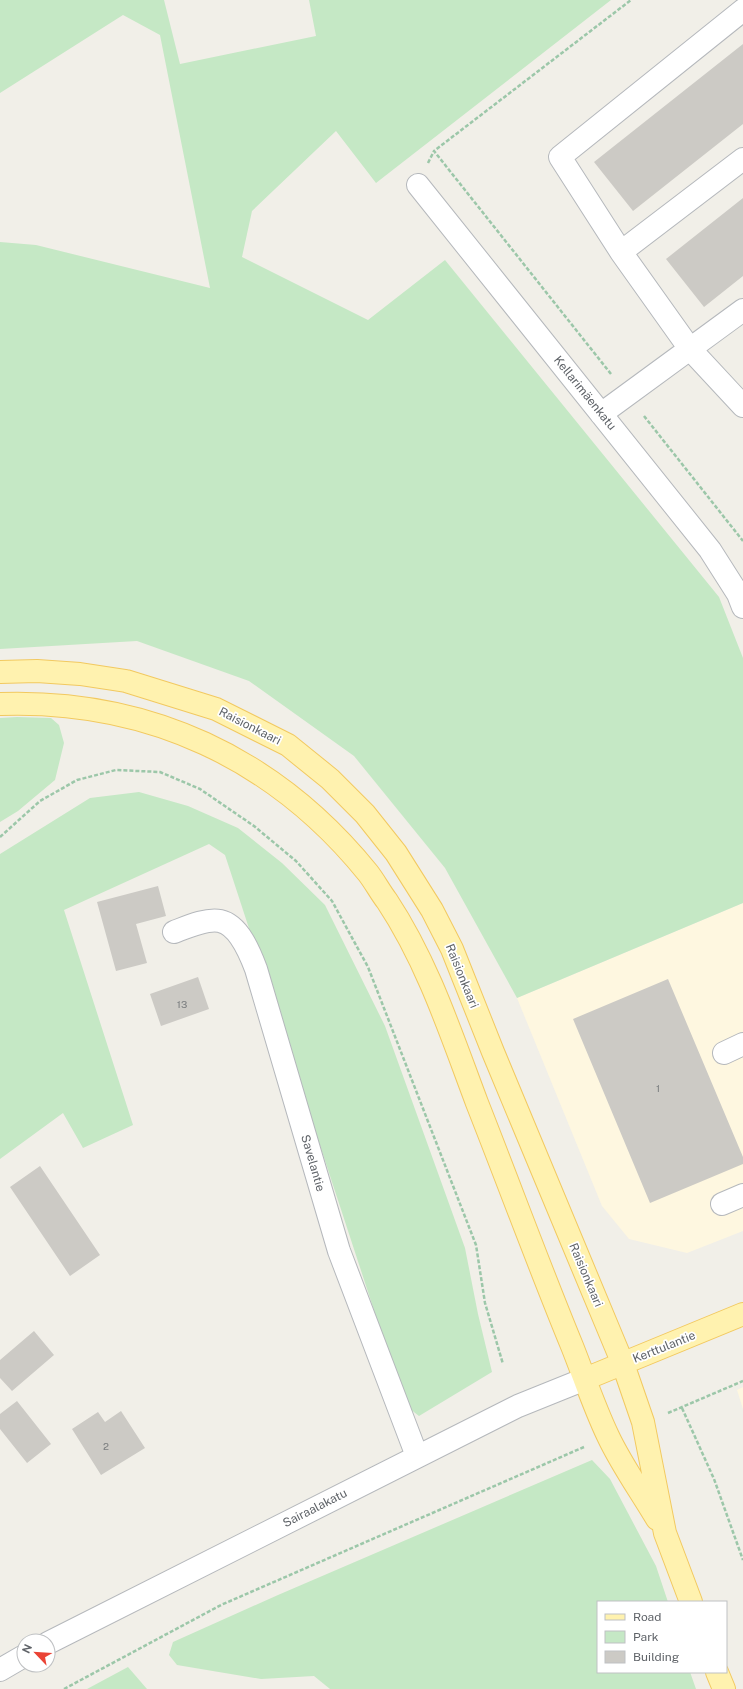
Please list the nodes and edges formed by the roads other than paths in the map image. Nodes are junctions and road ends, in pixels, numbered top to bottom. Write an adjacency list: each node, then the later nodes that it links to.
1 (743, 10): 4 (street)
2 (743, 159): 4 (street)
3 (418, 185): 8 (street, Kellarimäenkatu)
4 (622, 252): 6 (street)
5 (743, 310): 6 (street)
6 (690, 349): 7 (street); 8 (street)
7 (743, 406)
8 (601, 414): 9 (street, Kellarimäenkatu)
9 (743, 607)
10 (0, 672): 16 (main road, Raisionkaari)
11 (0, 704): 17 (main road, Raisionkaari)
12 (174, 932): 18 (street, Savelantie)
13 (743, 1195): 14 (street)
14 (722, 1204)
15 (743, 1314): 16 (main road, Kerttulantie)
16 (623, 1364): 17 (main road, Kerttulantie); 19 (main road, Raisionkaari)
17 (585, 1379): 18 (street, Sairaalakatu); 19 (main road, Raisionkaari)
18 (417, 1456): 21 (street, Sairaalakatu)
19 (666, 1533): 20 (main road, Raisionkaari)
20 (691, 1601)
21 (56, 1639)
22 (16, 1661): 23 (street)
23 (0, 1670)
24 (717, 1673): 25 (main road)
25 (724, 1689)

